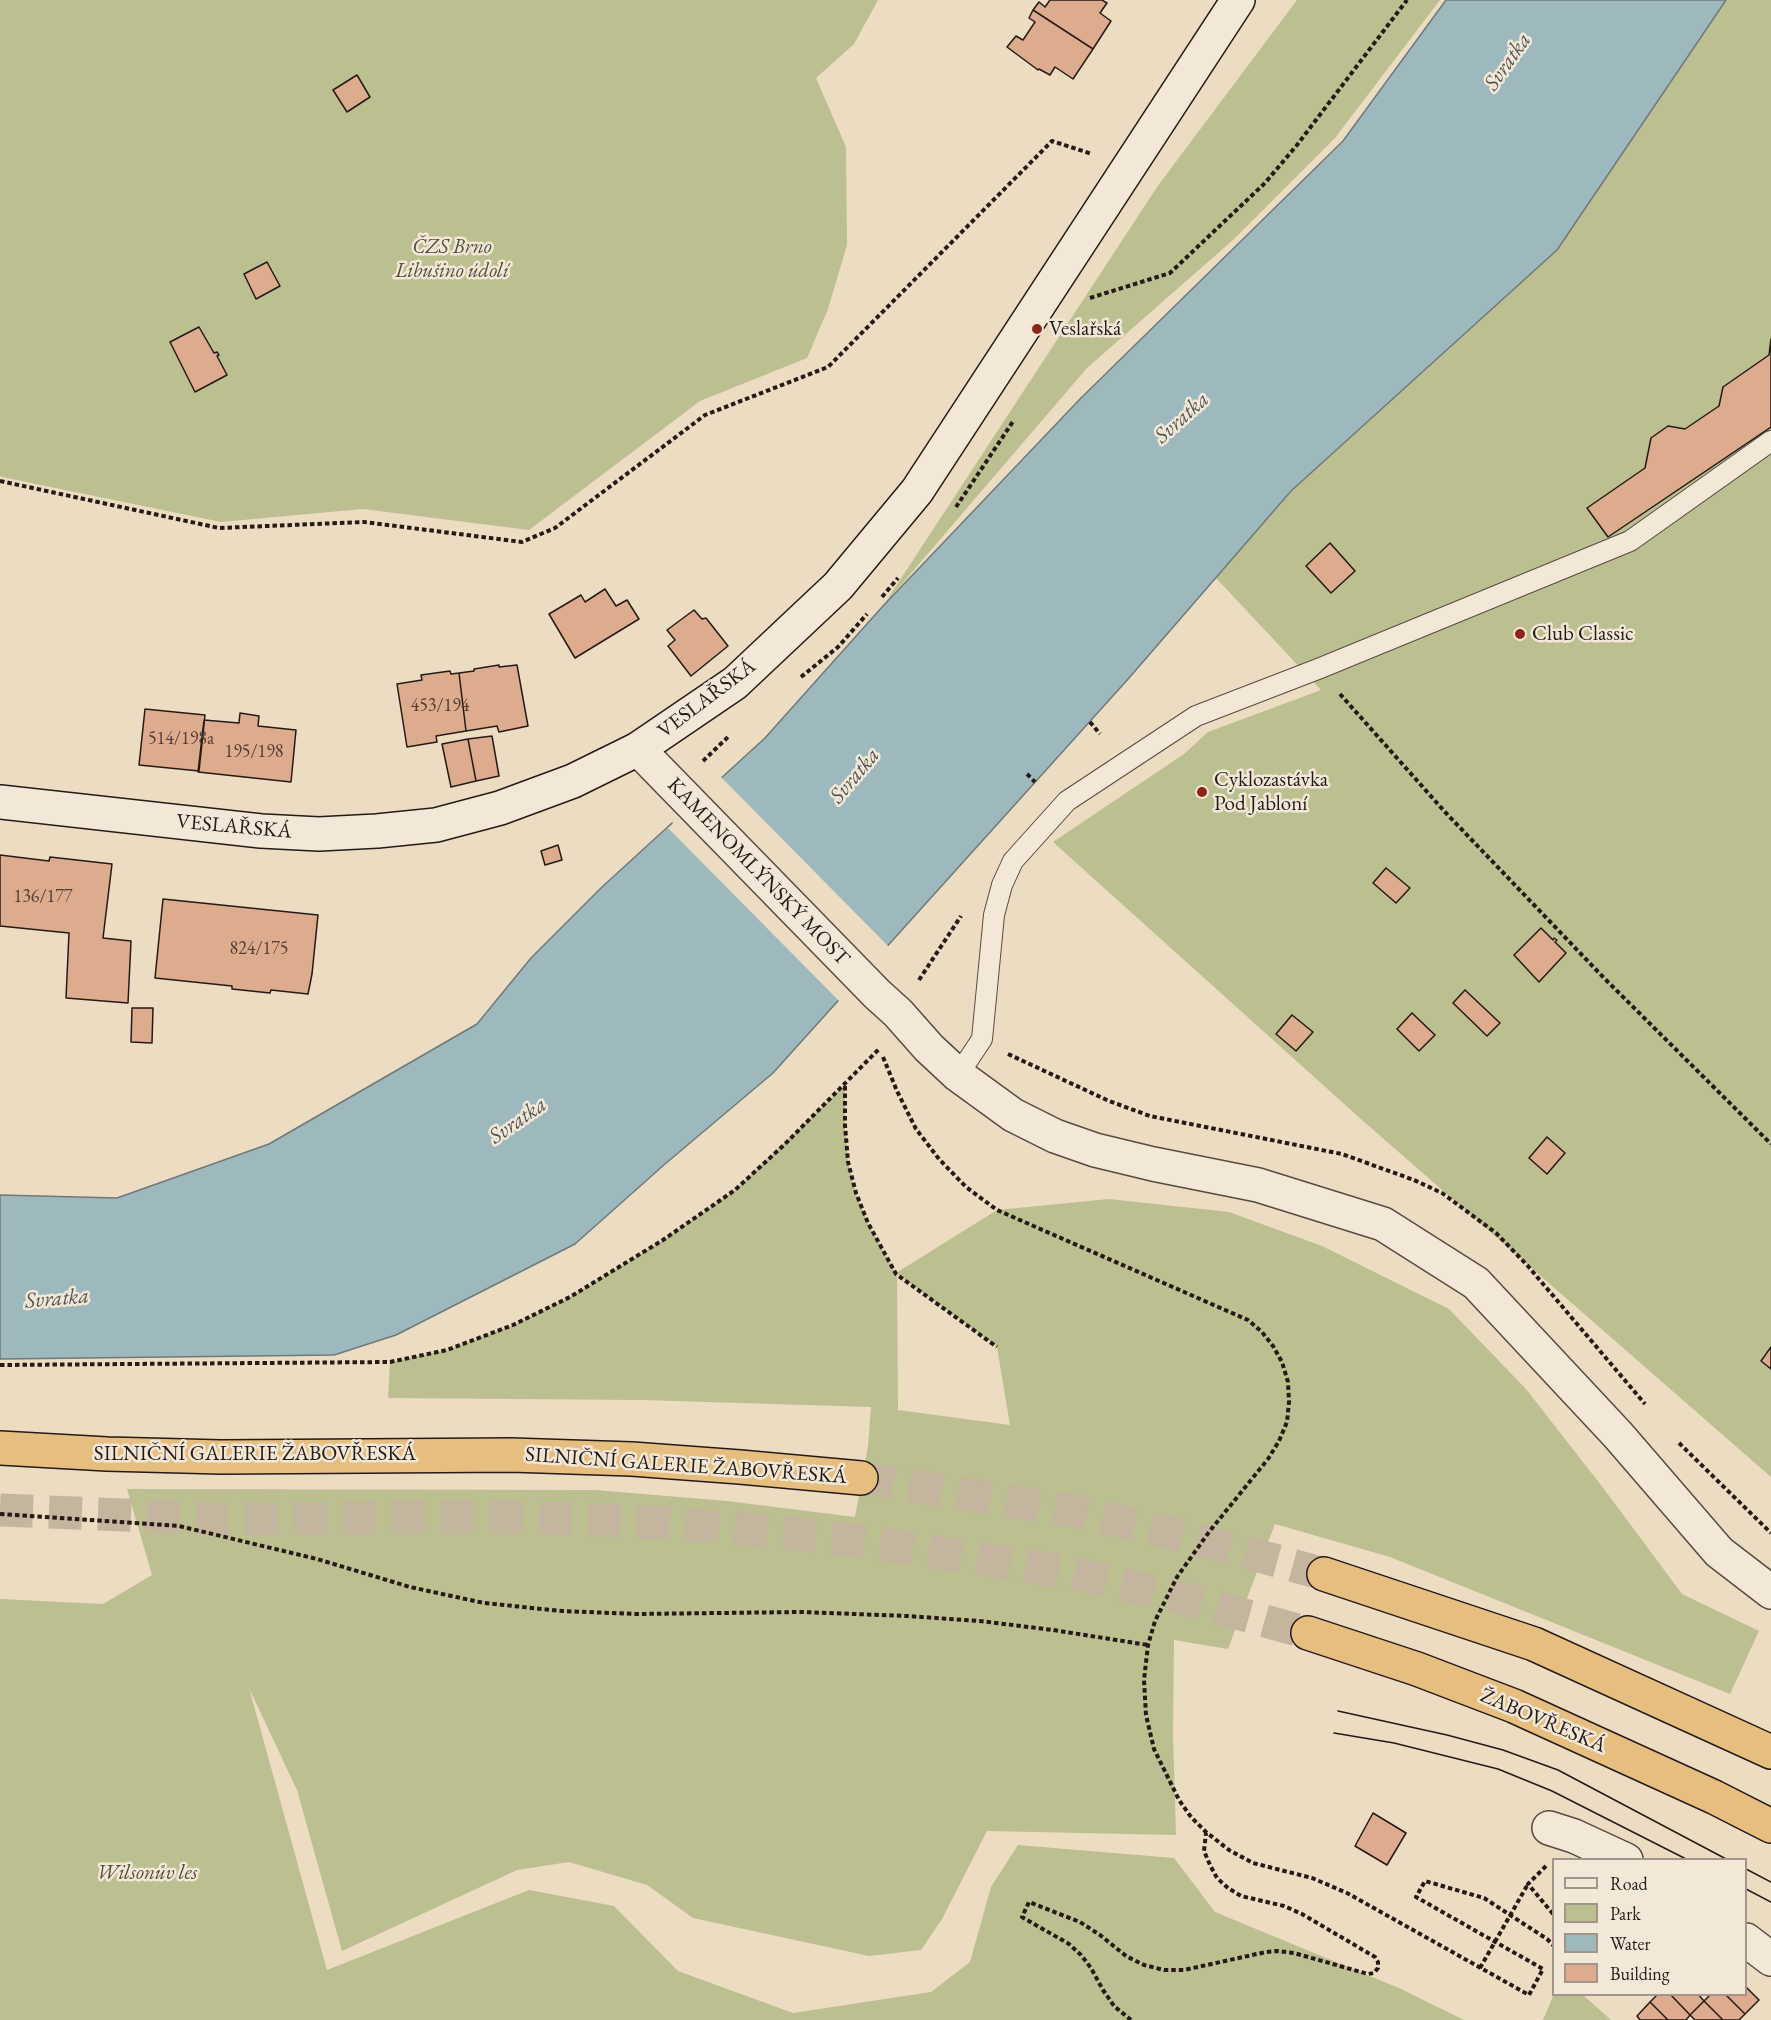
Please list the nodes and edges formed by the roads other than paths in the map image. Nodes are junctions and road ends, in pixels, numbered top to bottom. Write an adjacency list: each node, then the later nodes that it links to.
1 (1238, 0): 3 (street, VESLAŘSKÁ)
2 (1771, 441): 5 (lane)
3 (638, 749): 4 (street, VESLAŘSKÁ); 5 (street, KAMENOMLÝNSKÝ MOST)
4 (0, 802)
5 (958, 1075): 9 (street, KAMENOMLÝNSKÝ MOST)
6 (0, 1448): 7 (highway, SILNIČNÍ GALERIE ŽABOVŘESKÁ)
7 (861, 1478)
8 (1324, 1574): 11 (highway)
9 (1771, 1592)
10 (1308, 1633): 12 (highway, ŽABOVŘESKÁ)
11 (1771, 1752)
12 (1771, 1826)
13 (1561, 1832): 14 (street)
14 (1621, 1858)
15 (1747, 1941): 16 (street)
16 (1771, 1959)

